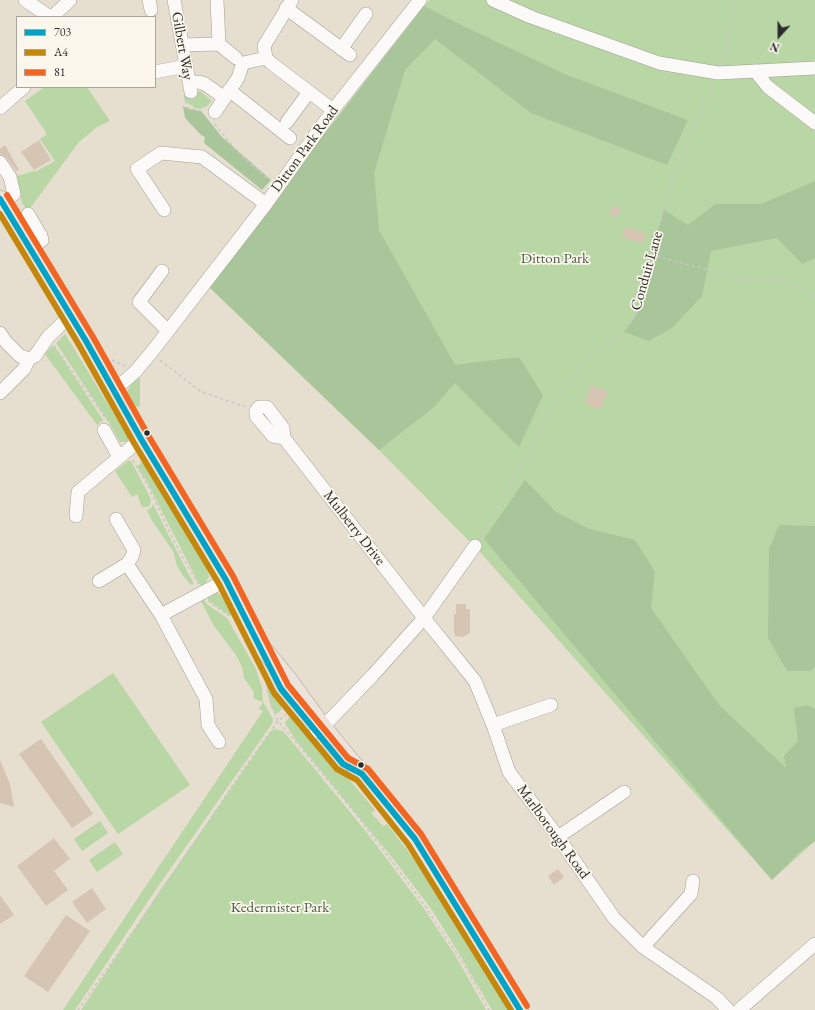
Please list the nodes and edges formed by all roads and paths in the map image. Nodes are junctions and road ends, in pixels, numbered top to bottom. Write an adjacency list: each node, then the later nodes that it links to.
1 (25, 0): 10 (street)
2 (70, 0): 11 (street)
3 (174, 0): 13 (street, Gilbert Way)
4 (217, 0): 12 (street)
5 (420, 0): 25 (street, Ditton Park Road)
6 (493, 0): 20 (street)
7 (736, 0): 20 (path, Conduit Lane)
8 (289, 4): 9 (street); 14 (street)
9 (366, 14)
10 (49, 16)
11 (52, 16)
12 (219, 44): 13 (street); 15 (street)
13 (182, 45): 16 (street, Gilbert Way)
14 (266, 58): 15 (street); 23 (street)
15 (240, 61): 22 (street)
16 (186, 66): 19 (street); 22 (street, Gilbert Way)
17 (815, 68): 18 (street)
18 (755, 71): 20 (street); 28 (street)
19 (156, 72)
20 (718, 73): 37 (path, Conduit Lane)
21 (23, 88): 24 (street)
22 (224, 92): 26 (street); 29 (street)
23 (309, 92): 25 (street); 27 (street)
24 (0, 108)
25 (332, 110): 33 (street, Ditton Park Road)
26 (215, 112): 31 (path)
27 (287, 122)
28 (815, 123)
29 (290, 138)
30 (0, 162): 32 (street)
31 (274, 183)
32 (1, 201): 36 (main road)
33 (266, 204): 34 (street); 41 (street, Ditton Park Road)
34 (164, 210)
35 (28, 214): 36 (street)
36 (31, 250): 40 (main road)
37 (651, 254): 39 (path); 55 (path, Conduit Lane)
38 (162, 271): 41 (street)
39 (815, 298)
40 (71, 315): 43 (street); 48 (main road)
41 (168, 331): 44 (street, Ditton Park Road)
42 (0, 333): 46 (street)
43 (48, 338): 46 (street); 51 (path)
44 (151, 353): 48 (street, Ditton Park Road); 50 (path)
45 (108, 358): 47 (path)
46 (29, 359): 49 (street)
47 (130, 368)
48 (114, 390): 52 (main road)
49 (0, 393)
50 (256, 411): 62 (street, Mulberry Drive)
51 (107, 427): 52 (street)
52 (129, 448): 53 (street); 57 (main road); 59 (path)
53 (76, 516)
54 (116, 519): 56 (street)
55 (475, 546): 62 (street)
56 (127, 564): 58 (street); 60 (street)
57 (226, 580): 59 (street); 68 (main road)
58 (99, 581)
59 (203, 592): 60 (street); 61 (path)
60 (162, 615): 69 (street)
61 (232, 618)
62 (424, 618): 67 (street, Marlborough Road); 68 (street)
63 (254, 657): 66 (path)
64 (551, 705): 67 (street)
65 (290, 710): 66 (path)
66 (278, 721): 75 (path); 76 (path)
67 (493, 725): 71 (street, Marlborough Road)
68 (320, 730): 77 (main road)
69 (219, 742)
70 (624, 792): 71 (street)
71 (558, 837): 74 (street, Marlborough Road)
72 (693, 881): 74 (street)
73 (815, 944): 79 (street)
74 (642, 947): 78 (street, Marlborough Road)
75 (78, 1010)
76 (489, 1010)
77 (520, 1010)
78 (728, 1010)
79 (740, 1010)

